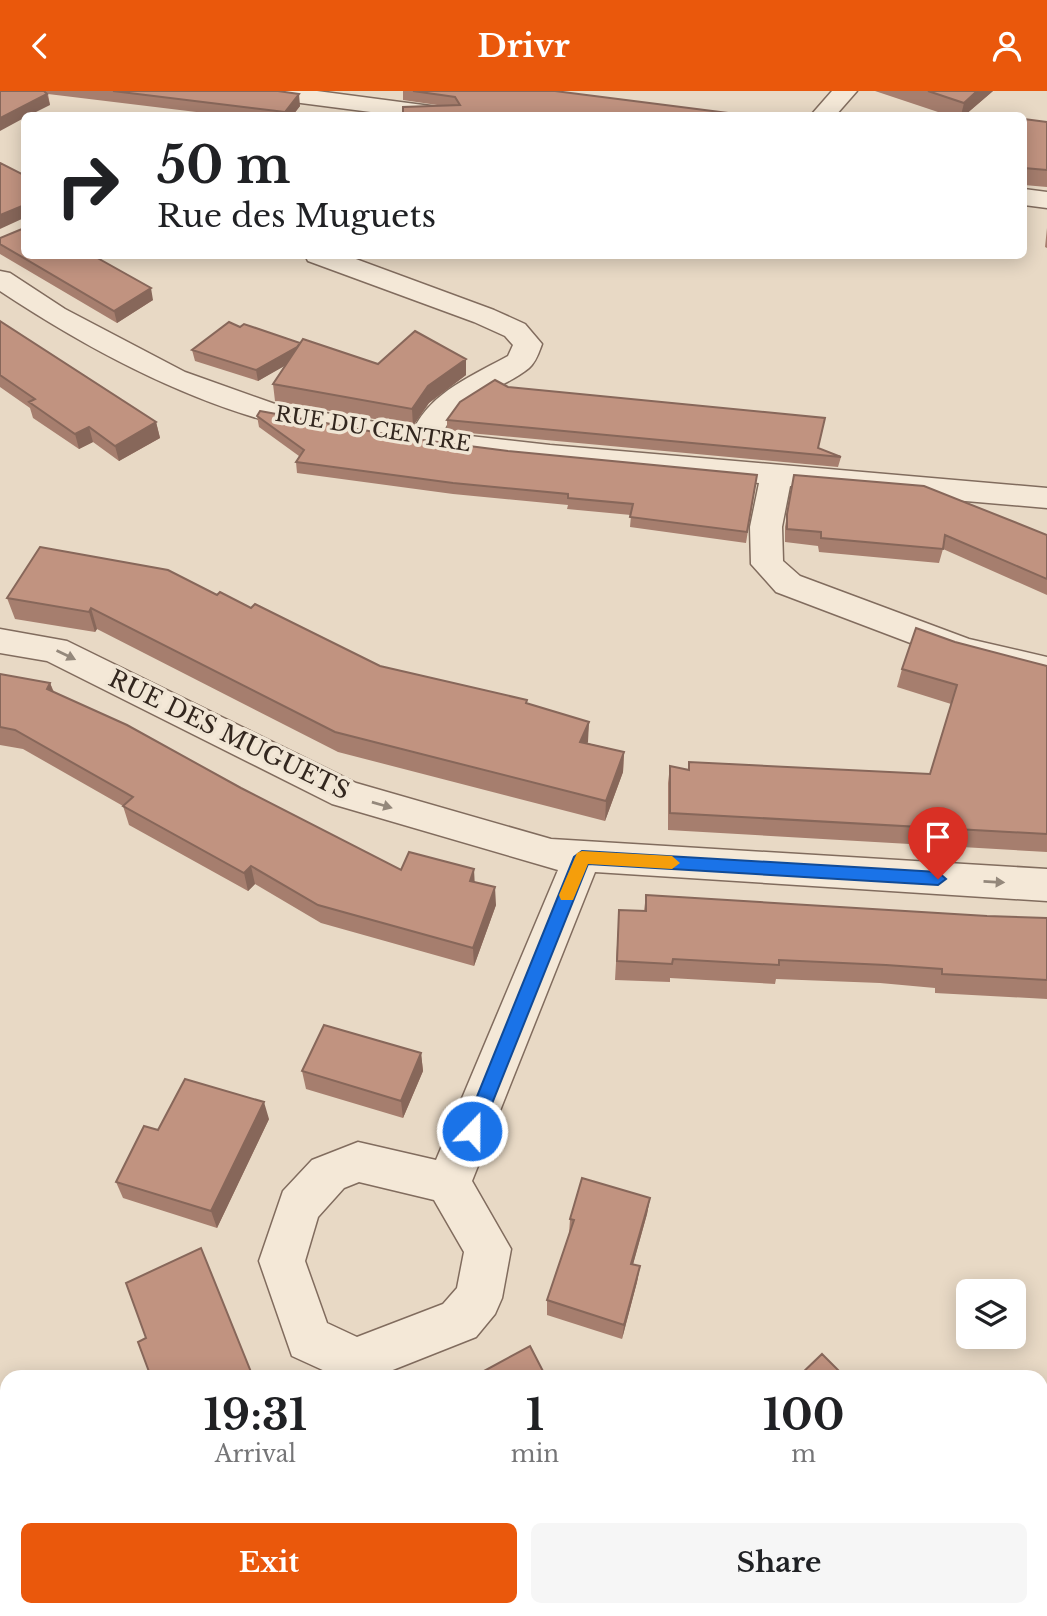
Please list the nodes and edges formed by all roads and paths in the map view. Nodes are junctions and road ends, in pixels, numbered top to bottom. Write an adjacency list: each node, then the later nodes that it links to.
1 (262, 91): 4 (street)
2 (444, 91): 5 (street)
3 (845, 91): 6 (street)
4 (421, 112)
5 (437, 112)
6 (826, 112)
7 (1027, 197): 8 (street)
8 (1047, 200)
9 (329, 259): 11 (street)
10 (0, 279): 11 (street, RUE DU CENTRE)
11 (424, 440): 12 (street, RUE DU CENTRE)
12 (776, 475): 13 (street, RUE DU CENTRE); 15 (street)
13 (1047, 498)
14 (0, 641): 16 (street, RUE DES MUGUETS, one-way to 16)
15 (1047, 670)
16 (582, 857): 17 (street, RUE DES MUGUETS, one-way to 17); 18 (street)
17 (1047, 885)
18 (448, 1183): 18 (street)

